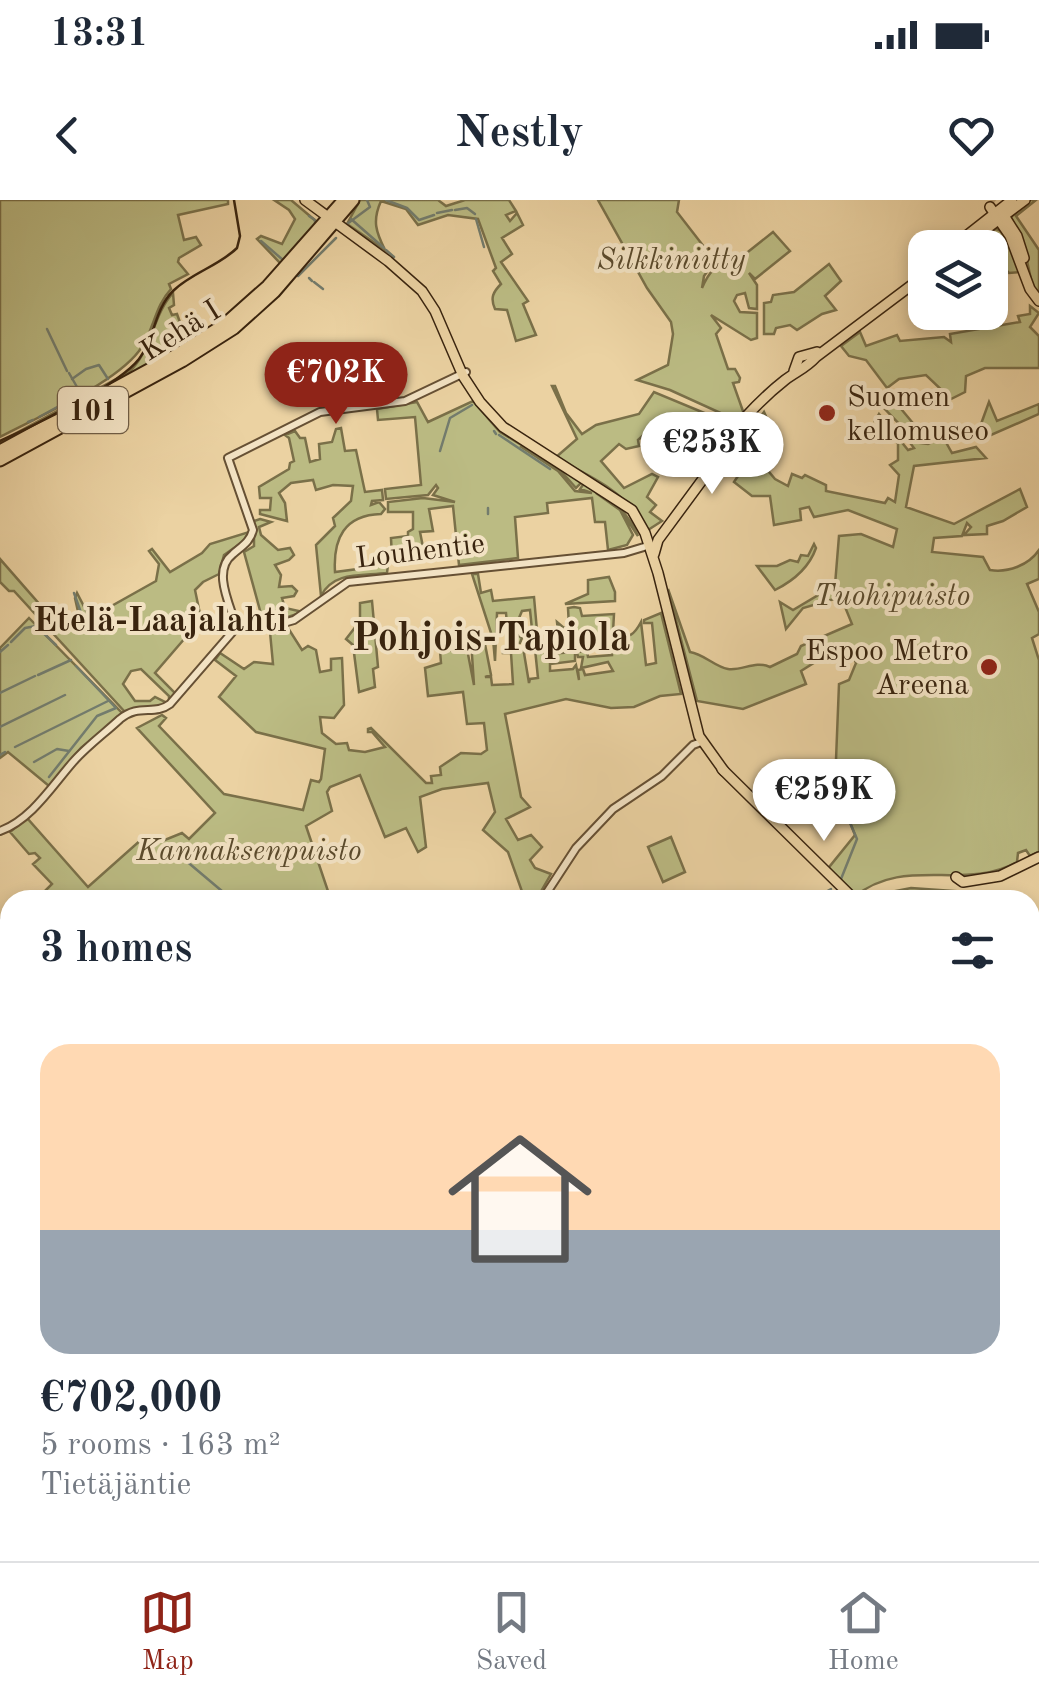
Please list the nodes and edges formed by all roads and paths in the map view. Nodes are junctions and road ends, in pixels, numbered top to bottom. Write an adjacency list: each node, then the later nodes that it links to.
1 (297, 200): 8 (main road)
2 (305, 200): 8 (main road)
3 (344, 200): 8 (highway, Kehä I / 101)
4 (353, 200): 8 (highway, Kehä I / 101)
5 (1025, 200): 7 (main road)
6 (1011, 201): 7 (main road)
7 (996, 210): 9 (main road); 9 (main road); 12 (main road); 14 (main road)
8 (332, 224): 17 (main road); 18 (highway, Kehä I / 101); 19 (highway, Kehä I / 101)
9 (984, 227): 10 (main road); 11 (main road); 12 (main road)
10 (979, 230)
11 (981, 230)
12 (1006, 230)
13 (1008, 235): 14 (main road)
14 (1025, 274): 16 (main road)
15 (908, 285): 20 (main road)
16 (1039, 301)
17 (464, 373): 20 (main road); 22 (street)
18 (0, 451)
19 (0, 460)
20 (648, 543): 21 (main road); 21 (main road); 22 (street, Louhentie)
21 (667, 610): 23 (main road)
22 (237, 629): 24 (street)
23 (699, 743): 27 (street); 28 (main road)
24 (0, 831)
25 (1039, 860): 26 (main road)
26 (958, 882)
27 (548, 890)
28 (842, 890)

